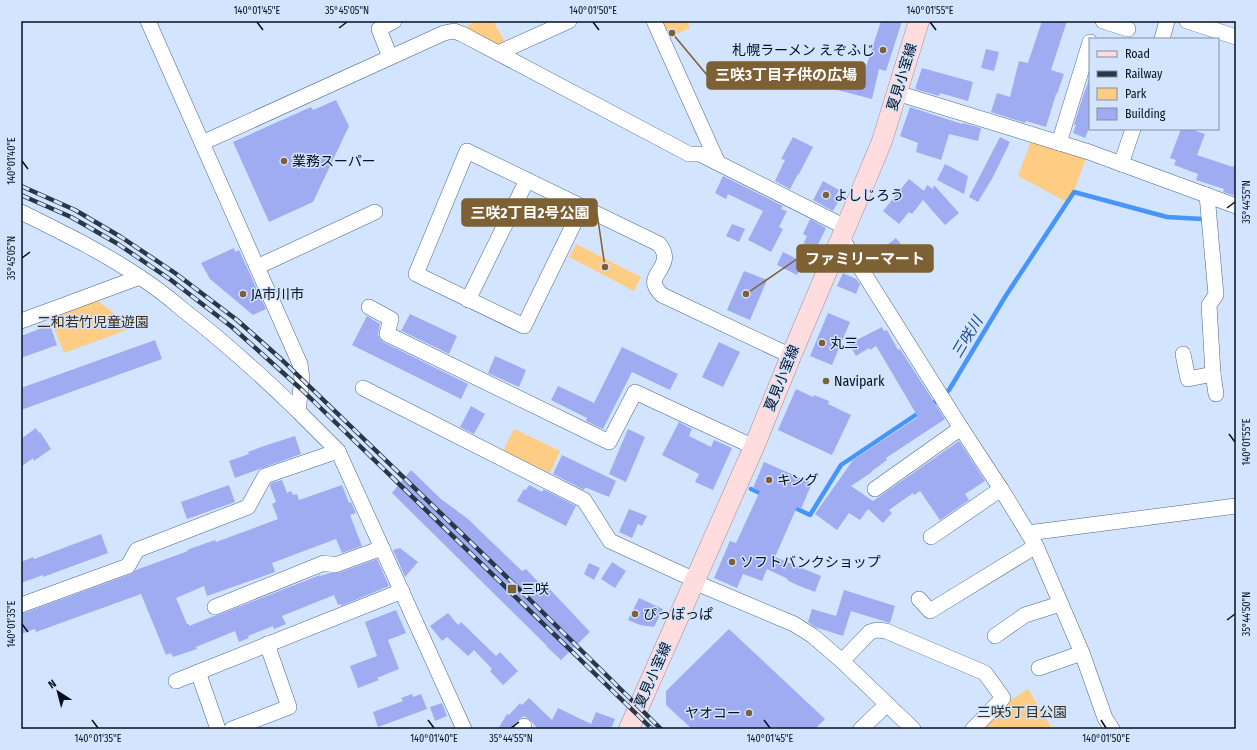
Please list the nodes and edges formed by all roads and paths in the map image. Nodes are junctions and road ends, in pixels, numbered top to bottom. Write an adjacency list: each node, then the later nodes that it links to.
1 (148, 21): 19 (street)
2 (394, 21): 16 (street)
3 (569, 21): 15 (street)
4 (654, 21): 21 (street)
5 (919, 21): 17 (main road, 夏見小室線)
6 (1096, 21): 11 (street)
7 (1103, 21): 10 (street)
8 (1167, 21): 12 (street)
9 (1187, 21): 13 (street)
10 (1128, 29)
11 (1091, 38)
12 (1162, 38)
13 (1236, 38)
14 (1089, 45): 20 (street)
15 (498, 53): 16 (street); 21 (street)
16 (390, 57): 19 (street)
17 (896, 93): 20 (street); 29 (main road, 夏見小室線)
18 (1133, 130): 22 (street)
19 (202, 143): 30 (street)
20 (1059, 143): 22 (street)
21 (718, 163): 29 (street)
22 (1121, 164): 24 (street)
23 (528, 180): 26 (street); 32 (street); 32 (street)
24 (1207, 195): 25 (street); 37 (street)
25 (1236, 206)
26 (582, 207): 32 (street); 36 (street)
27 (21, 212): 31 (street)
28 (375, 212): 30 (street)
29 (843, 232): 36 (main road, 夏見小室線); 41 (street)
30 (257, 267): 40 (street)
31 (140, 277): 34 (street); 40 (street)
32 (468, 300)
33 (368, 307): 42 (street)
34 (21, 321)
35 (1183, 354): 37 (street)
36 (791, 356): 42 (main road, 夏見小室線)
37 (1213, 374): 39 (street)
38 (363, 388): 51 (street)
39 (1216, 394)
40 (298, 411): 43 (street)
41 (961, 428): 44 (street); 45 (street)
42 (754, 447): 51 (main road, 夏見小室線)
43 (338, 451): 50 (street); 55 (street)
44 (875, 489)
45 (1001, 489): 47 (street); 48 (street)
46 (1236, 506): 47 (street)
47 (1028, 533): 49 (street)
48 (931, 537)
49 (1036, 546): 53 (street); 54 (street)
50 (382, 548): 52 (street); 56 (street)
51 (694, 581): 60 (street); 68 (main road, 夏見小室線)
52 (402, 591): 58 (street); 67 (street)
53 (918, 599)
54 (1060, 604): 57 (street); 59 (street)
55 (21, 605)
56 (214, 607)
57 (995, 636)
58 (267, 644): 62 (street); 66 (street)
59 (1082, 654): 61 (street); 72 (street)
60 (842, 661): 64 (street); 71 (street)
61 (1039, 668)
62 (198, 672): 63 (street); 65 (street)
63 (176, 681)
64 (888, 704): 69 (street); 70 (street)
65 (218, 729)
66 (232, 729)
67 (464, 729)
68 (629, 729)
69 (861, 729)
70 (913, 729)
71 (973, 729)
72 (1112, 729)

